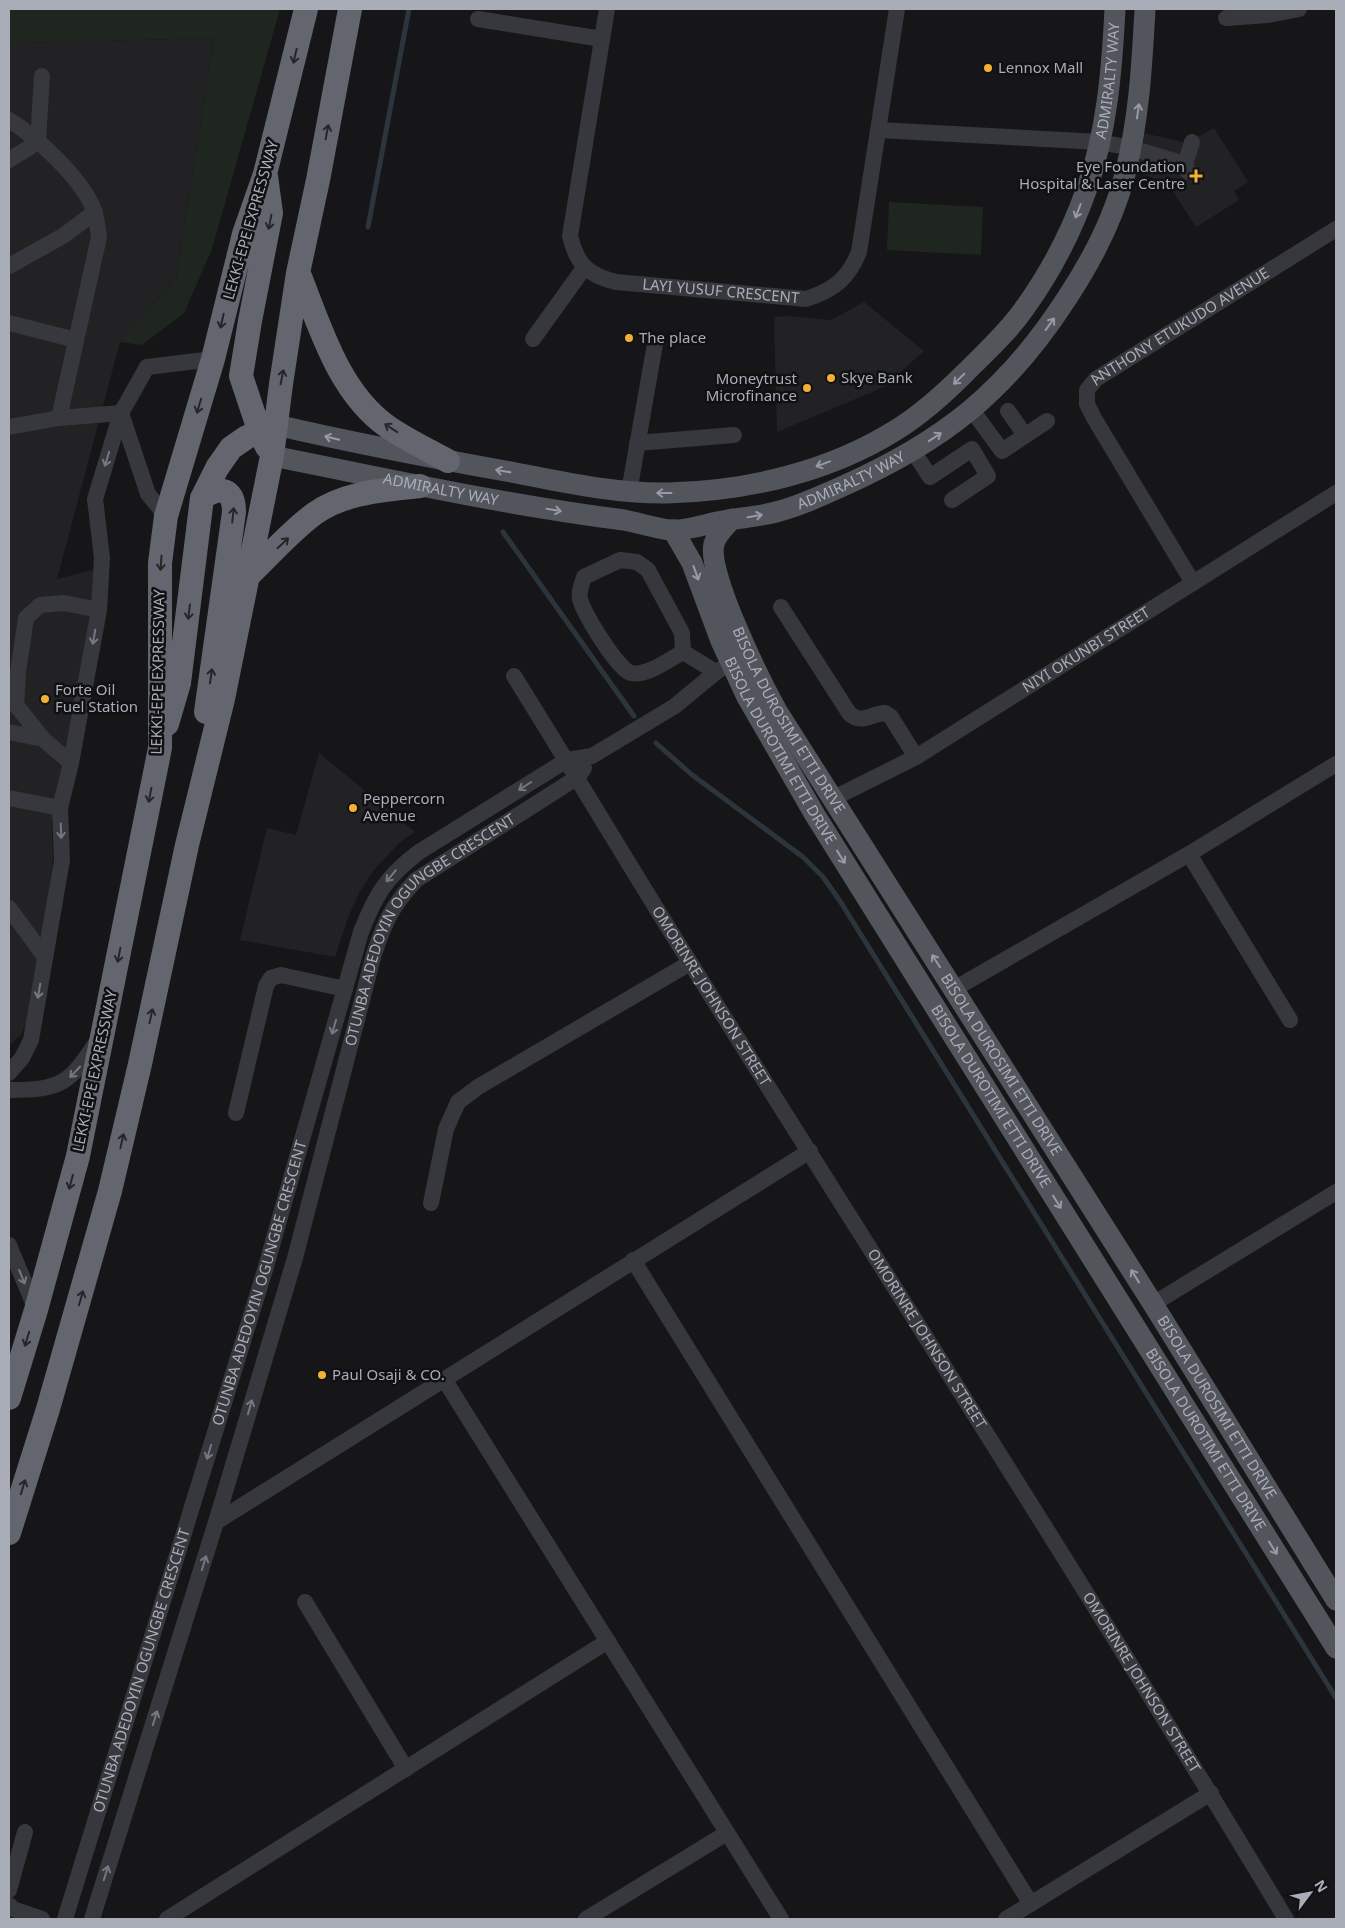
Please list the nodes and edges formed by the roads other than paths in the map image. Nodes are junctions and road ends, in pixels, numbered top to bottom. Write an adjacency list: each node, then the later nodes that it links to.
1 (306, 9): 19 (highway, LEKKI-EPE EXPRESSWAY, one-way to 19)
2 (350, 9): 24 (highway, one-way to 2)
3 (607, 9): 10 (street)
4 (897, 9): 13 (street, LAYI YUSUF CRESCENT)
5 (1115, 9): 15 (main road, ADMIRALTY WAY)
6 (1145, 9): 17 (main road, ADMIRALTY WAY, one-way to 6)
7 (1300, 9): 8 (street)
8 (1226, 18)
9 (478, 19): 10 (street)
10 (602, 39): 23 (street)
11 (42, 76): 14 (street)
12 (9, 120): 14 (street)
13 (879, 130): 15 (street); 23 (street, LAYI YUSUF CRESCENT)
14 (38, 142): 18 (street); 20 (street)
15 (1100, 142): 17 (street); 46 (main road, ADMIRALTY WAY, one-way to 46)
16 (1192, 142): 17 (street)
17 (1131, 148): 30 (main road, ADMIRALTY WAY, one-way to 17)
18 (9, 160)
19 (265, 174): 29 (highway, LEKKI-EPE EXPRESSWAY, one-way to 29); 36 (highway, one-way to 36)
20 (95, 212): 22 (street); 26 (street)
21 (1336, 229): 55 (street, ANTHONY ETUKUDO AVENUE)
22 (9, 266)
23 (584, 268): 27 (street)
24 (298, 273): 36 (highway, one-way to 24); 43 (highway, one-way to 24)
25 (9, 323): 26 (street)
26 (76, 340): 33 (street)
27 (533, 340)
28 (655, 344): 39 (street)
29 (213, 359): 32 (street); 51 (highway, LEKKI-EPE EXPRESSWAY, one-way to 51)
30 (972, 410): 40 (main road, ADMIRALTY WAY, one-way to 30); 41 (street)
31 (1008, 411): 38 (street)
32 (121, 413): 33 (street); 51 (street); 57 (street, one-way to 57)
33 (59, 418): 35 (street)
34 (1046, 421): 38 (street)
35 (9, 427)
36 (268, 429): 42 (highway); 43 (main road, ADMIRALTY WAY, one-way to 36); 49 (highway)
37 (734, 435): 39 (street)
38 (1025, 435): 41 (street)
39 (637, 443): 46 (street)
40 (913, 451): 44 (street); 52 (main road, ADMIRALTY WAY, one-way to 40)
41 (1002, 451): 44 (street)
42 (272, 456): 45 (main road, ADMIRALTY WAY); 54 (highway)
43 (458, 463): 46 (main road, ADMIRALTY WAY, one-way to 43); 48 (main road)
44 (982, 465): 50 (street)
45 (420, 486): 48 (main road, ADMIRALTY WAY); 54 (highway, one-way to 45)
46 (629, 492)
47 (1336, 493): 55 (street, NIYI OKUNBI STREET)
48 (466, 496): 53 (main road, ADMIRALTY WAY, one-way to 53)
49 (202, 498): 64 (highway, one-way to 64); 74 (highway, one-way to 49)
50 (952, 500)
51 (166, 516): 64 (highway, LEKKI-EPE EXPRESSWAY, one-way to 64)
52 (732, 519): 53 (main road, ADMIRALTY WAY); 60 (main road, BISOLA DUROSIMI ETTI DRIVE)
53 (673, 530): 60 (main road, BISOLA DUROTIMI ETTI DRIVE, one-way to 60)
54 (247, 577): 74 (highway)
55 (1193, 583): 66 (street, NIYI OKUNBI STREET)
56 (781, 607): 66 (street)
57 (99, 610): 58 (street); 68 (street, one-way to 68)
58 (16, 640): 63 (street)
59 (684, 652): 59 (street); 60 (street)
60 (731, 662): 65 (street, OTUNBA ADEDOYIN OGUNGBE CRESCENT); 72 (main road, BISOLA DUROSIMI ETTI DRIVE); 102 (main road, BISOLA DUROTIMI ETTI DRIVE, one-way to 102)
61 (514, 676): 67 (street, OMORINRE JOHNSON STREET)
62 (9, 732): 63 (street)
63 (42, 739): 68 (street)
64 (160, 748): 82 (highway, LEKKI-EPE EXPRESSWAY, one-way to 82)
65 (592, 756): 67 (street, OTUNBA ADEDOYIN OGUNGBE CRESCENT); 70 (street, OTUNBA ADEDOYIN OGUNGBE CRESCENT)
66 (916, 757): 72 (street, NIYI OKUNBI STREET)
67 (566, 760): 70 (street, OMORINRE JOHNSON STREET); 79 (street, OTUNBA ADEDOYIN OGUNGBE CRESCENT, one-way to 79)
68 (71, 763): 73 (street)
69 (1336, 764): 75 (street)
70 (578, 777): 78 (street, OMORINRE JOHNSON STREET); 87 (street, OTUNBA ADEDOYIN OGUNGBE CRESCENT)
71 (9, 798): 73 (street)
72 (832, 799): 80 (main road, BISOLA DUROSIMI ETTI DRIVE, one-way to 72)
73 (60, 808): 77 (street, one-way to 77)
74 (187, 845): 98 (highway, one-way to 74)
75 (1189, 854): 80 (street); 81 (street)
76 (9, 908): 77 (street)
77 (45, 957): 83 (street, one-way to 83)
78 (690, 962): 88 (street, OMORINRE JOHNSON STREET); 90 (street)
79 (345, 989): 85 (street); 86 (street, OTUNBA ADEDOYIN OGUNGBE CRESCENT, one-way to 86)
80 (954, 989): 93 (main road, BISOLA DUROSIMI ETTI DRIVE, one-way to 80)
81 (1290, 1020)
82 (103, 1032): 84 (street, one-way to 84); 94 (highway, LEKKI-EPE EXPRESSWAY, one-way to 94)
83 (9, 1073)
84 (9, 1090)
85 (236, 1113)
86 (304, 1133): 87 (street); 104 (street, OTUNBA ADEDOYIN OGUNGBE CRESCENT, one-way to 104)
87 (325, 1140): 97 (street, OTUNBA ADEDOYIN OGUNGBE CRESCENT, one-way to 87)
88 (810, 1151): 92 (street); 105 (street, OMORINRE JOHNSON STREET)
89 (1336, 1192): 93 (street)
90 (431, 1203)
91 (9, 1245): 94 (street, one-way to 94)
92 (634, 1260): 95 (street); 110 (street)
93 (1153, 1304): 99 (main road, BISOLA DUROSIMI ETTI DRIVE)
94 (36, 1310): 96 (highway, LEKKI-EPE EXPRESSWAY, one-way to 96)
95 (444, 1379): 97 (street); 101 (street)
96 (9, 1398)
97 (216, 1522): 106 (street, OTUNBA ADEDOYIN OGUNGBE CRESCENT, one-way to 97)
98 (9, 1533)
99 (1336, 1600)
100 (304, 1602): 103 (street)
101 (608, 1641): 103 (street); 108 (street)
102 (1336, 1648)
103 (406, 1769): 115 (street)
104 (105, 1789): 106 (street); 113 (street, OTUNBA ADEDOYIN OGUNGBE CRESCENT)
105 (1210, 1793): 110 (street); 119 (street, OMORINRE JOHNSON STREET)
106 (130, 1796): 114 (street, OTUNBA ADEDOYIN OGUNGBE CRESCENT, one-way to 106)
107 (25, 1832): 109 (street)
108 (727, 1833): 116 (street); 117 (street)
109 (9, 1890)
110 (1031, 1904): 118 (street)
111 (9, 1905): 112 (street)
112 (42, 1919)
113 (65, 1919)
114 (92, 1919)
115 (167, 1919)
116 (586, 1919)
117 (781, 1919)
118 (1006, 1919)
119 (1286, 1919)

